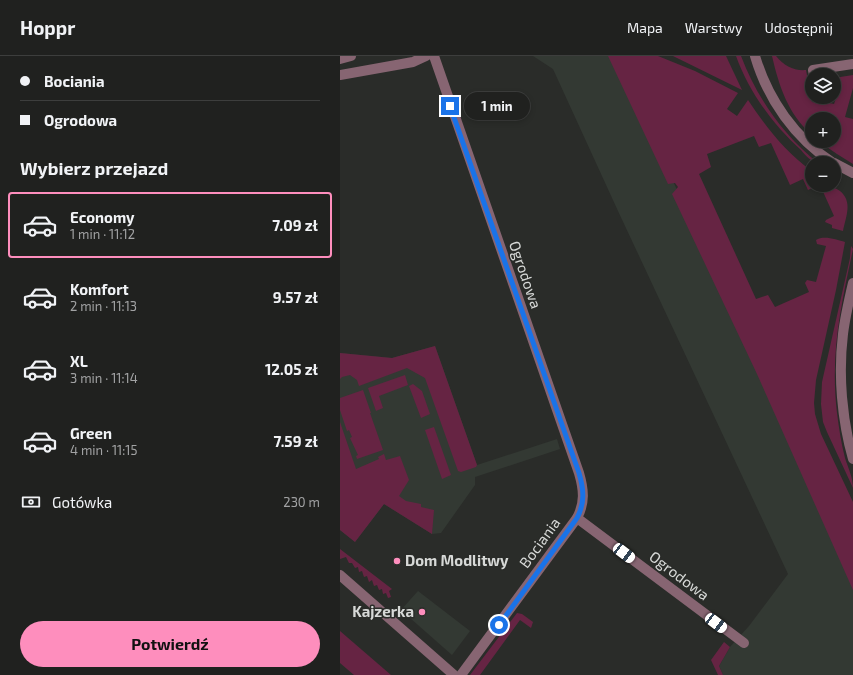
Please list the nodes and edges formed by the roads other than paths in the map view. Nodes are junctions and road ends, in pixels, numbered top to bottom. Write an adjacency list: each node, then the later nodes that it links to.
1 (351, 56): 5 (street)
2 (426, 56): 8 (street)
3 (434, 56): 14 (street, Ogrodowa)
4 (755, 56): 9 (street)
5 (340, 59)
6 (853, 64): 7 (street)
7 (826, 68)
8 (340, 76)
9 (825, 156)
10 (841, 167): 11 (street)
11 (853, 173)
12 (853, 283): 13 (street)
13 (853, 459)
14 (583, 504): 15 (street, Bociania)
15 (577, 518): 17 (street, Ogrodowa); 19 (street, Bociania)
16 (340, 575): 18 (street)
17 (744, 643)
18 (454, 675)
19 (461, 675)

